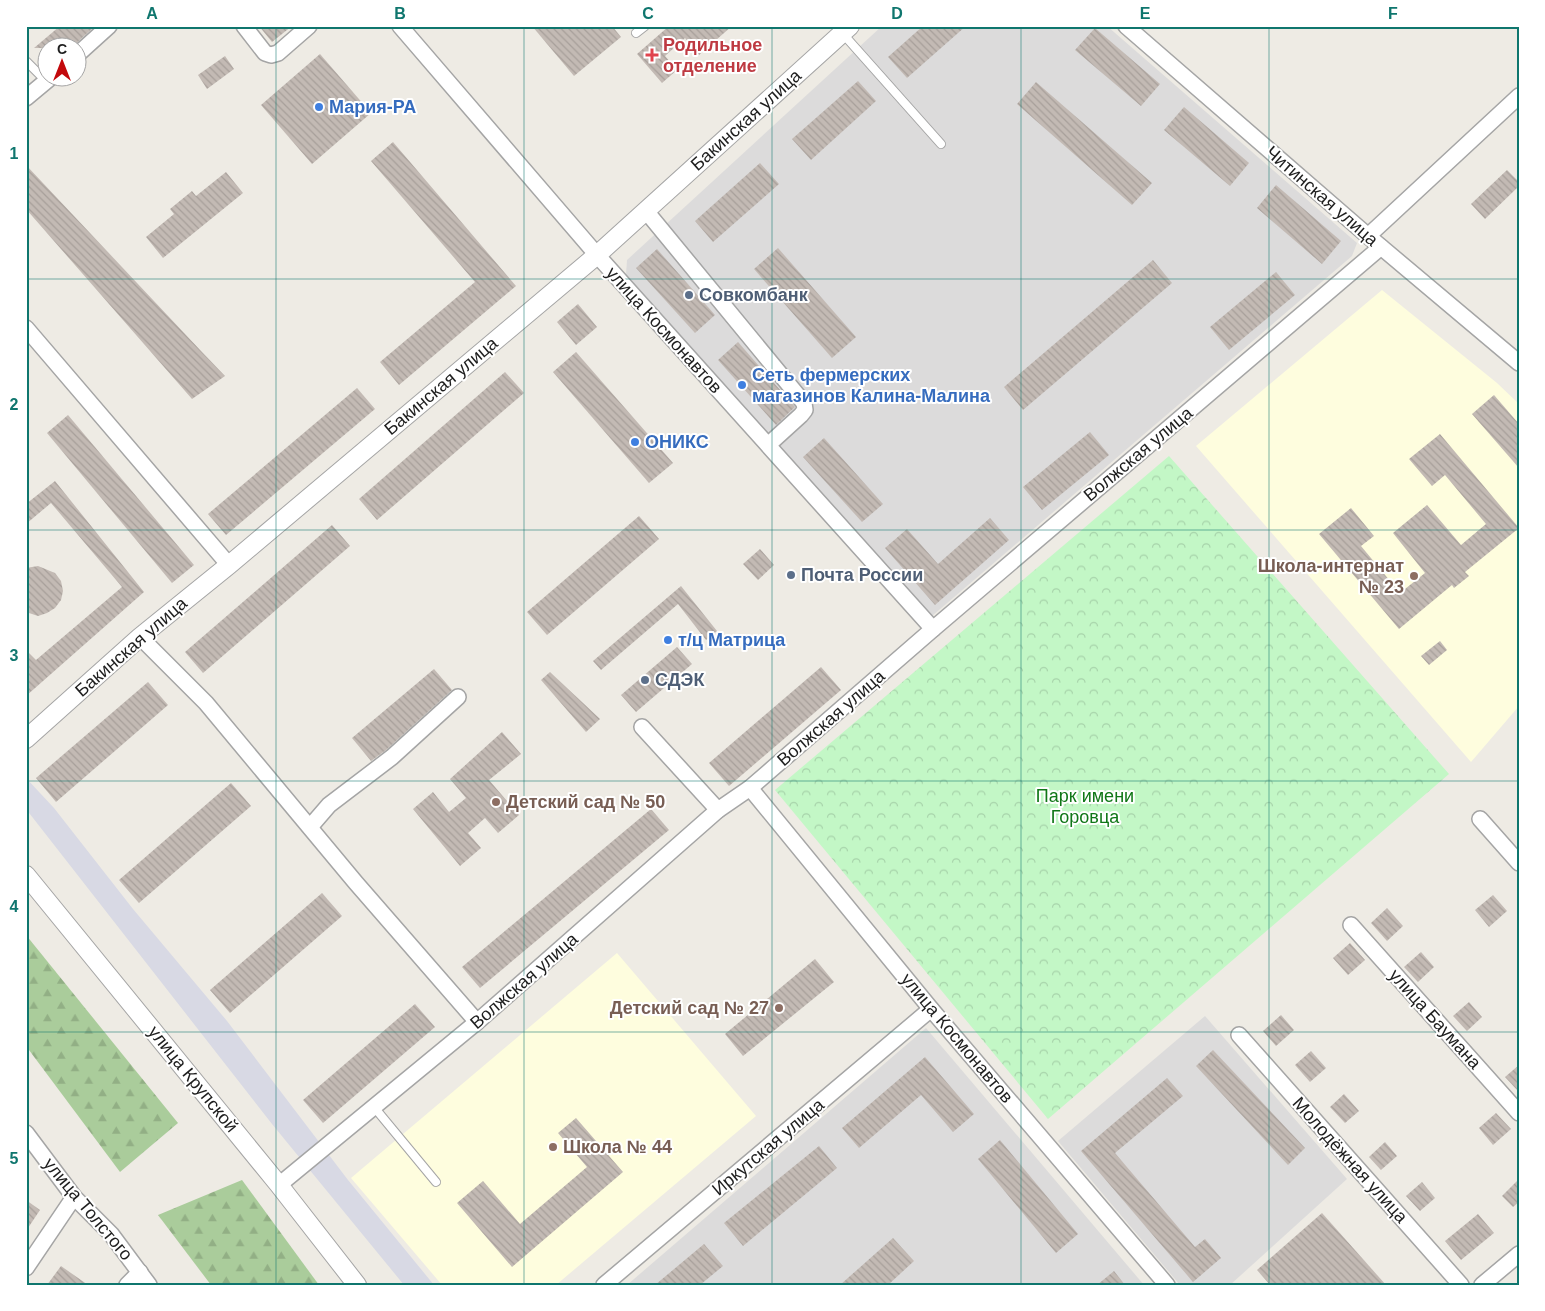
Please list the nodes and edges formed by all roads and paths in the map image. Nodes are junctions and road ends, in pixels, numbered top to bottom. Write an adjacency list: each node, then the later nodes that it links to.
1 (109, 26): 9 (street)
2 (244, 26): 3 (street)
3 (309, 26)
4 (400, 26): 19 (street, улица Космонавтов)
5 (645, 26): 8 (lane)
6 (1126, 26): 17 (street, Читинская улица)
7 (843, 28): 15 (lane); 16 (street, Бакинская улица)
8 (636, 33)
9 (88, 45)
10 (26, 61): 11 (lane)
11 (38, 71)
12 (38, 88): 14 (street)
13 (1519, 96): 17 (street)
14 (26, 98)
15 (941, 144)
16 (646, 211): 19 (street, Бакинская улица); 22 (street)
17 (1368, 236): 18 (street, Читинская улица)
18 (1381, 247): 21 (street, Читинская улица); 24 (street, Волжская улица)
19 (597, 255): 22 (street, улица Космонавтов); 23 (street, Бакинская улица)
20 (26, 328): 23 (street)
21 (1519, 363)
22 (768, 445): 24 (street, улица Космонавтов)
23 (229, 566): 25 (street, Бакинская улица)
24 (933, 629): 29 (street, Волжская улица)
25 (140, 637): 28 (street, Бакинская улица); 32 (street)
26 (458, 697): 32 (street)
27 (642, 726): 30 (street)
28 (26, 740)
29 (750, 788): 30 (street, Волжская улица); 36 (street, улица Космонавтов)
30 (718, 810): 37 (street, Волжская улица)
31 (1480, 819): 33 (street)
32 (310, 827): 37 (street)
33 (1519, 864)
34 (26, 875): 43 (street, улица Крупской)
35 (1351, 925): 40 (street, улица Баумана)
36 (931, 1009): 51 (street, Иркутская улица); 52 (street, улица Космонавтов)
37 (478, 1022): 39 (street, Волжская улица)
38 (1239, 1035): 53 (street, Молодёжная улица)
39 (374, 1106): 42 (lane); 43 (street, Волжская улица)
40 (1519, 1113)
41 (26, 1133): 44 (street, улица Толстого)
42 (436, 1182)
43 (278, 1185): 50 (street, улица Крупской)
44 (74, 1197): 46 (street); 47 (street, улица Толстого)
45 (1519, 1254): 54 (street)
46 (26, 1268)
47 (140, 1272): 48 (street); 49 (street, улица Толстого)
48 (127, 1285)
49 (149, 1285)
50 (357, 1285)
51 (604, 1285)
52 (1167, 1285)
53 (1461, 1285)
54 (1482, 1285)

